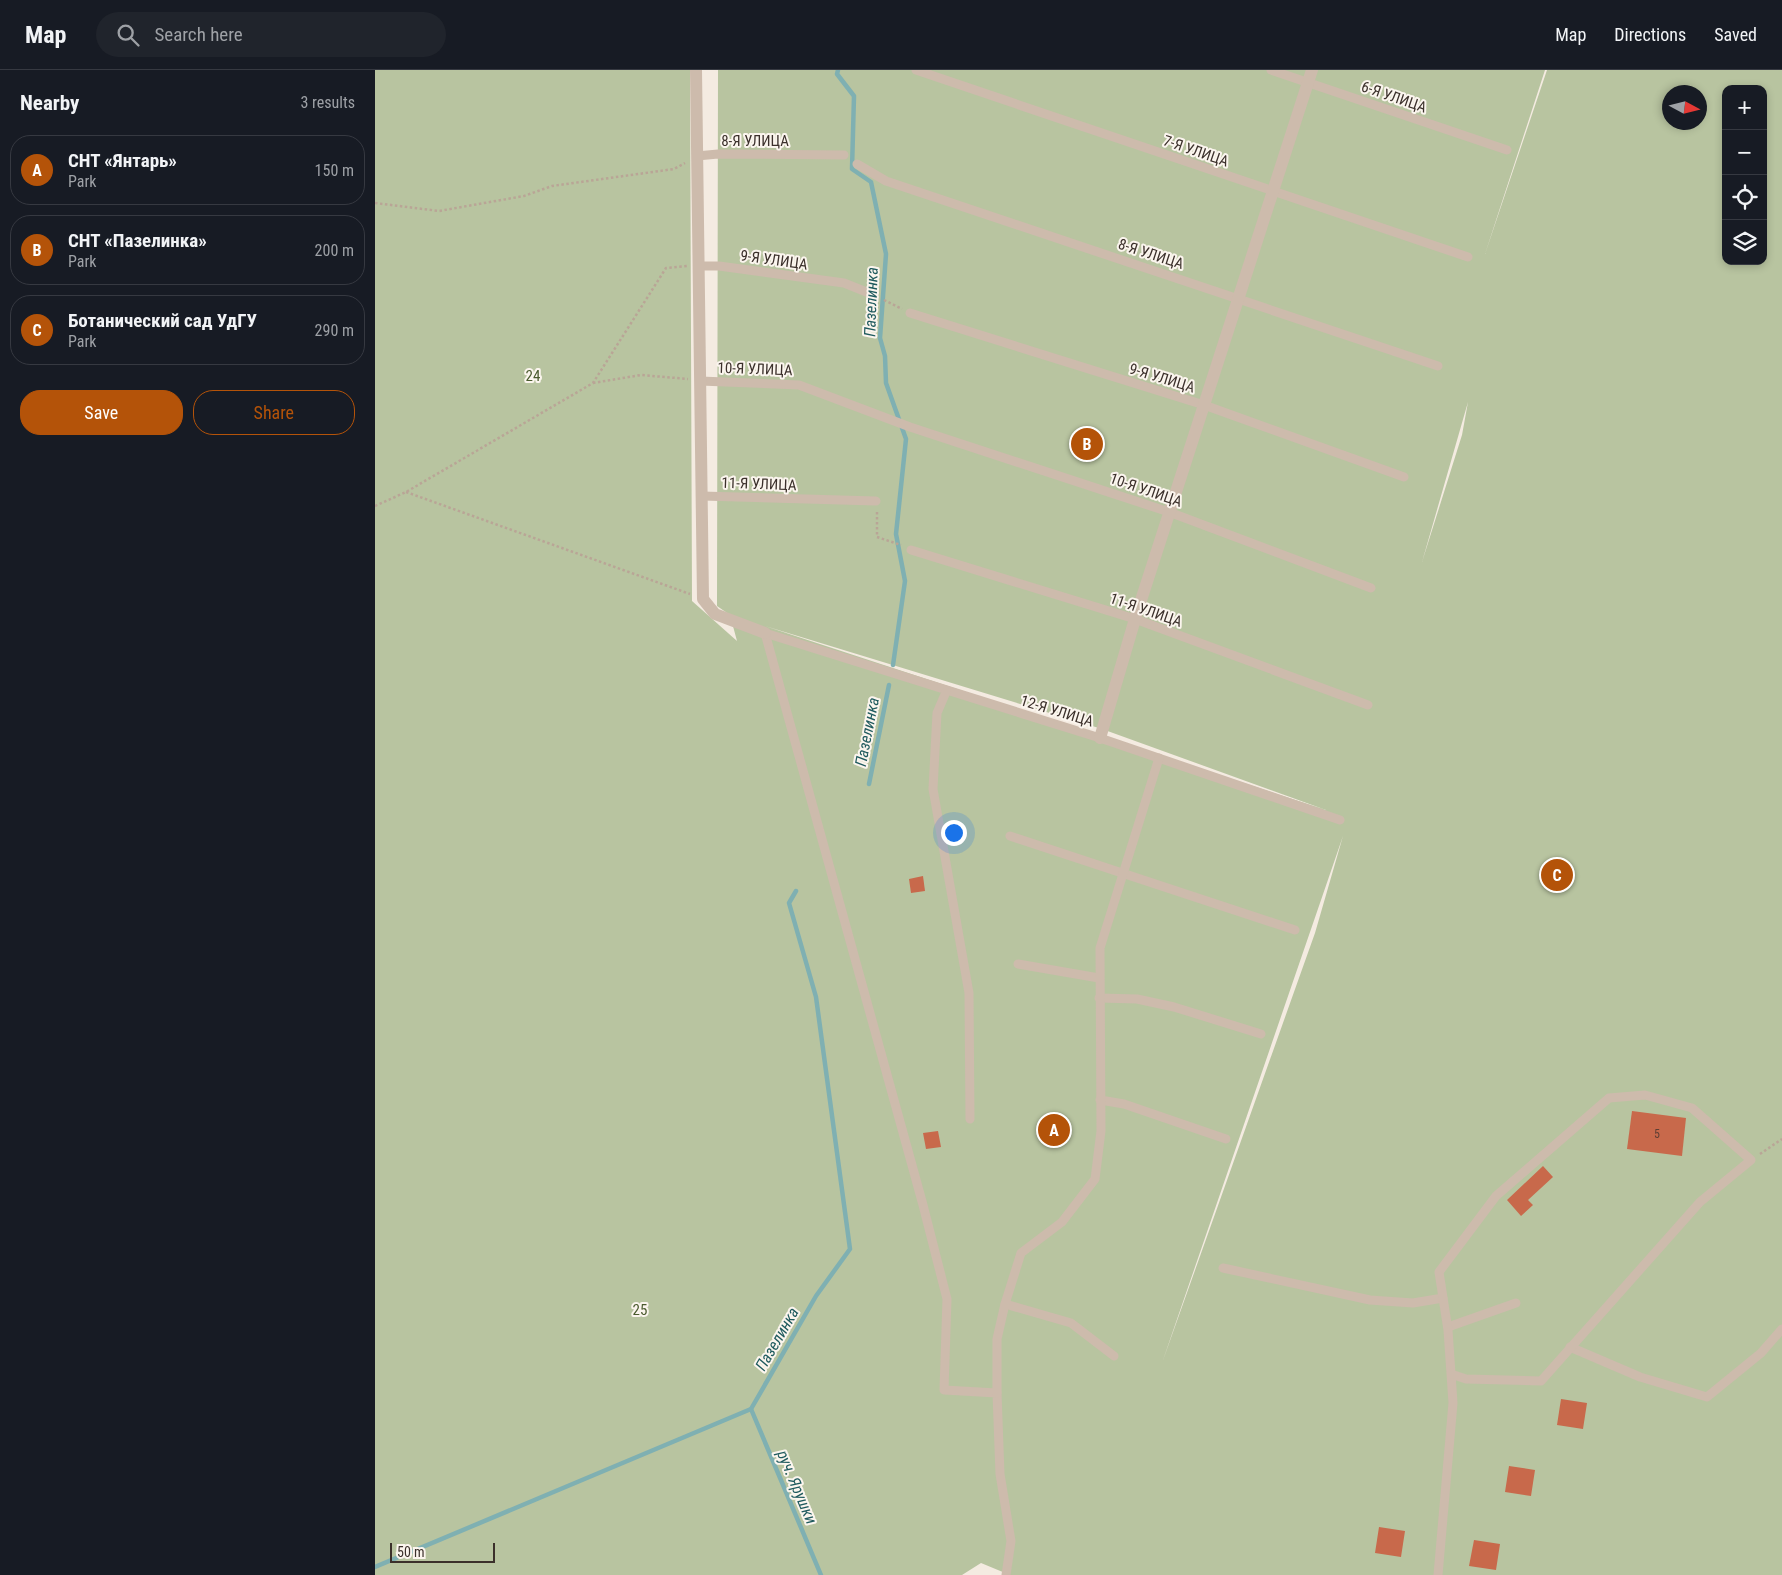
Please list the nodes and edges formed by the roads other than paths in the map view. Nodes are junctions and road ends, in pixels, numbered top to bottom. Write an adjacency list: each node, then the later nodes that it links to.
1 (696, 70): 7 (street)
2 (916, 70): 9 (lane, 7-Я УЛИЦА)
3 (1271, 70): 4 (lane, 6-Я УЛИЦА)
4 (1310, 76): 5 (lane, 6-Я УЛИЦА); 9 (street)
5 (1507, 150)
6 (844, 155): 7 (lane, 8-Я УЛИЦА)
7 (697, 156): 11 (street)
8 (857, 164): 13 (lane, 8-Я УЛИЦА)
9 (1273, 191): 10 (lane, 7-Я УЛИЦА); 13 (street)
10 (1468, 258)
11 (699, 266): 12 (lane, 9-Я УЛИЦА); 16 (street)
12 (874, 295)
13 (1239, 298): 15 (lane, 8-Я УЛИЦА); 17 (street)
14 (910, 313): 17 (lane, 9-Я УЛИЦА)
15 (1438, 366)
16 (700, 380): 19 (street); 21 (lane, 10-Я УЛИЦА)
17 (1204, 405): 18 (lane, 9-Я УЛИЦА); 21 (street)
18 (1404, 477)
19 (702, 496): 20 (lane, 11-Я УЛИЦА); 25 (street)
20 (876, 501)
21 (1169, 512): 23 (lane, 10-Я УЛИЦА); 24 (street)
22 (911, 550): 24 (lane, 11-Я УЛИЦА)
23 (1371, 588)
24 (1135, 619): 27 (lane, 11-Я УЛИЦА); 28 (street)
25 (765, 633): 26 (lane, 12-Я УЛИЦА); 50 (lane)
26 (946, 692): 28 (lane, 12-Я УЛИЦА); 39 (lane)
27 (1368, 705)
28 (1100, 738): 29 (lane, 12-Я УЛИЦА)
29 (1159, 758): 30 (lane, 12-Я УЛИЦА); 32 (lane)
30 (1340, 820)
31 (1010, 836): 32 (lane)
32 (1125, 872): 33 (lane); 35 (lane)
33 (1295, 930)
34 (1018, 964): 35 (lane)
35 (1099, 978): 36 (lane)
36 (1099, 998): 37 (lane); 38 (lane)
37 (1261, 1034)
38 (1100, 1100): 40 (lane); 44 (lane)
39 (970, 1119)
40 (1227, 1139)
41 (1223, 1268): 42 (lane)
42 (1443, 1298): 45 (lane); 47 (lane)
43 (1516, 1303): 45 (lane)
44 (1005, 1304): 48 (lane); 50 (lane)
45 (1447, 1327): 49 (lane)
46 (1782, 1329): 47 (lane)
47 (1571, 1347): 49 (lane)
48 (1114, 1356)
49 (1451, 1374): 52 (lane)
50 (997, 1393): 51 (lane)
51 (1006, 1575)
52 (1438, 1575)

